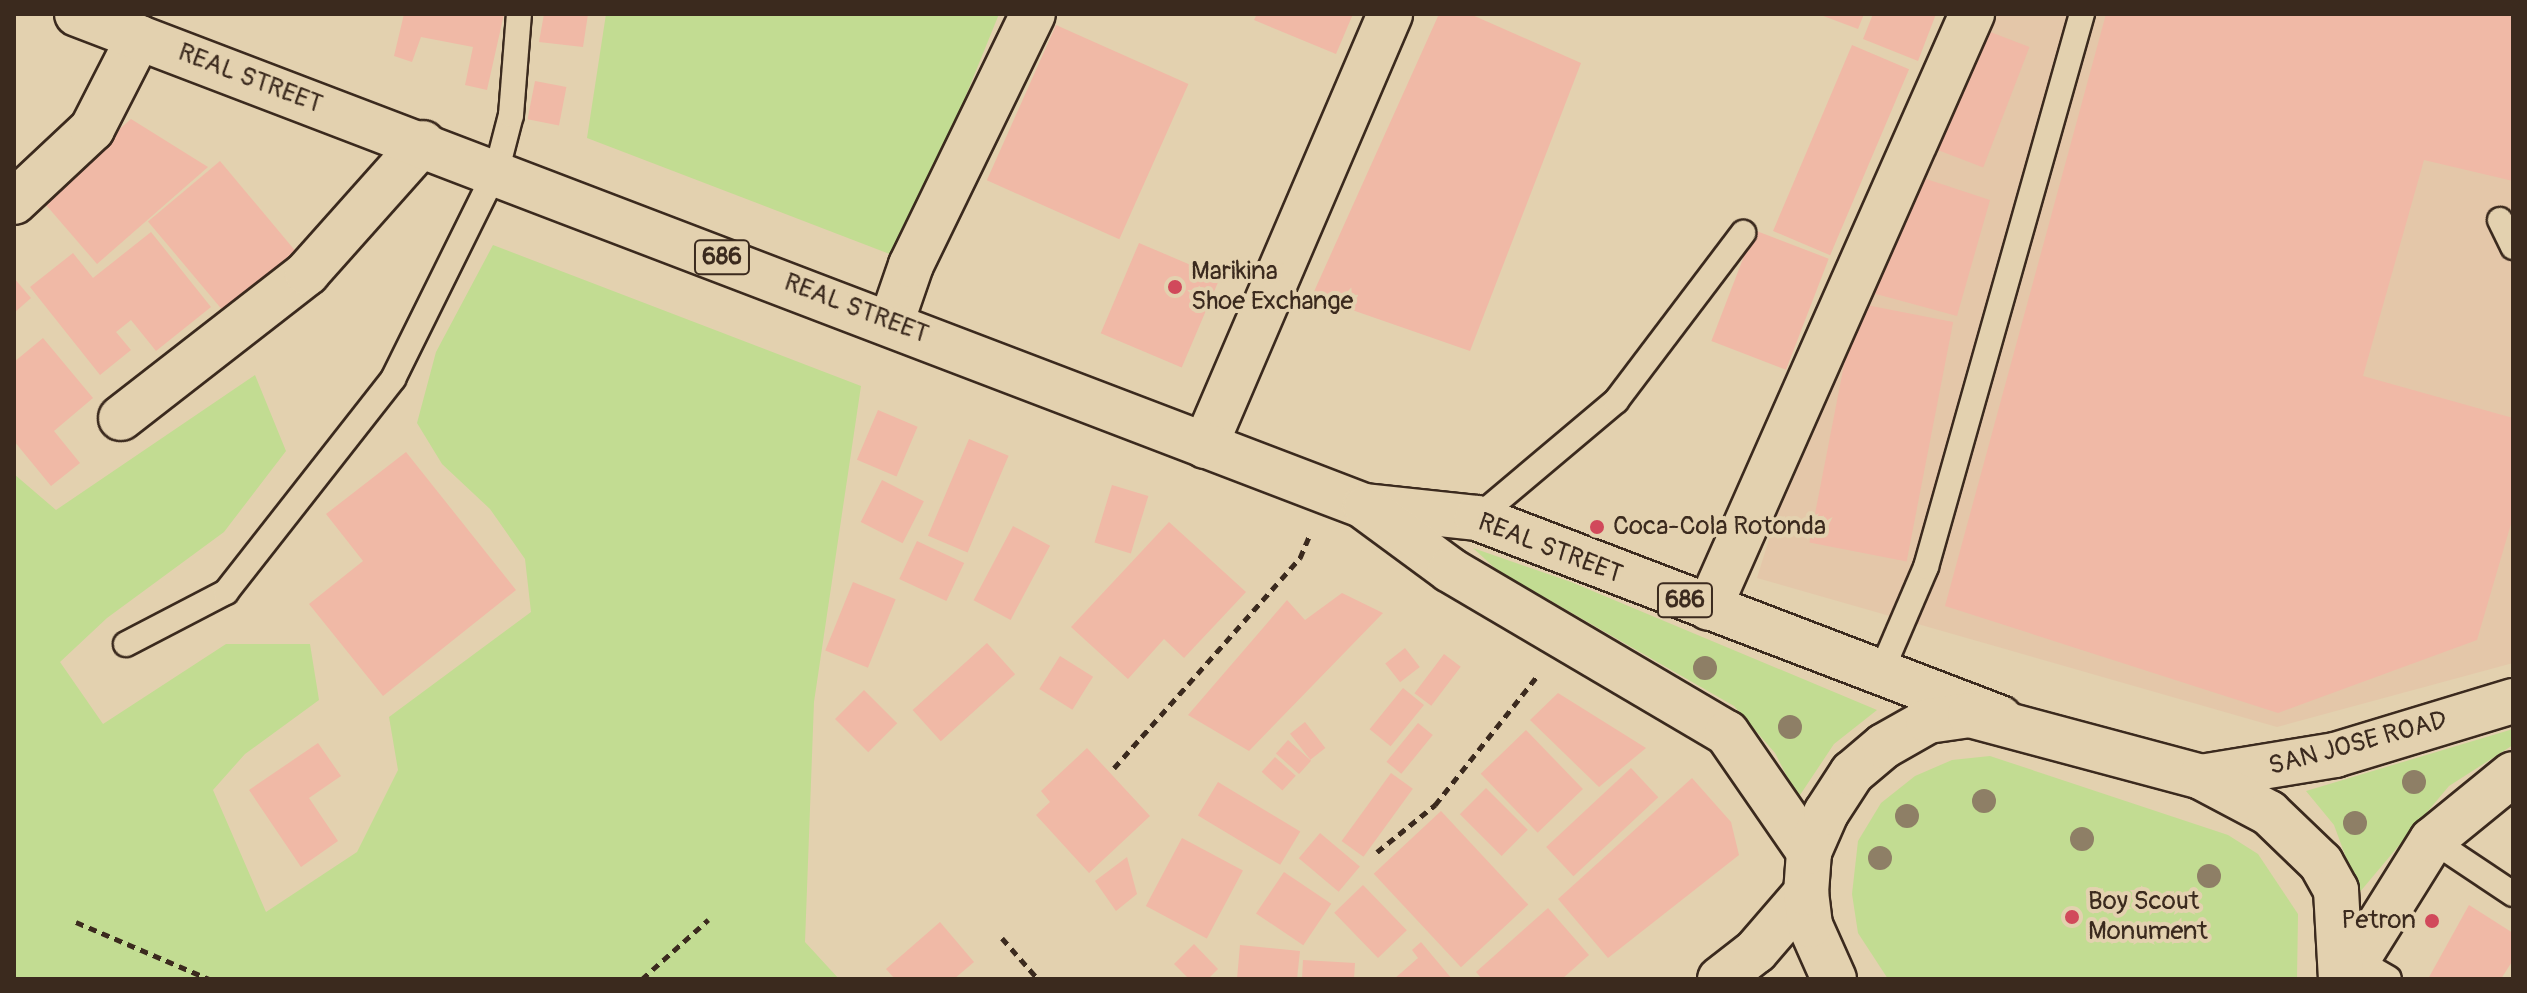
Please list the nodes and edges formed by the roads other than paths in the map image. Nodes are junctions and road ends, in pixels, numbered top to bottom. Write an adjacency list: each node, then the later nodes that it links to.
1 (77, 14): 7 (main road, REAL STREET / 686)
2 (519, 14): 9 (lane)
3 (1033, 14): 14 (main road)
4 (1390, 14): 16 (main road)
5 (1972, 14): 19 (main road)
6 (2082, 14): 21 (lane)
7 (145, 26): 8 (main road, REAL STREET / 686); 10 (main road)
8 (423, 143): 9 (main road, REAL STREET / 686); 15 (main road)
9 (497, 169): 14 (main road, REAL STREET / 686); 20 (lane)
10 (14, 202)
11 (2500, 220): 13 (lane)
12 (1743, 233): 18 (lane)
13 (2513, 247)
14 (891, 323): 16 (main road, REAL STREET / 686)
15 (121, 418)
16 (1205, 446): 17 (main road, REAL STREET / 686)
17 (1346, 500): 18 (main road, REAL STREET / 686); 27 (main road, REAL STREET / 686)
18 (1477, 518): 19 (main road, REAL STREET / 686)
19 (1709, 608): 21 (main road, REAL STREET / 686)
20 (126, 644)
21 (1881, 672): 23 (main road, REAL STREET / 686)
22 (2513, 701): 25 (main road, SAN JOSE ROAD)
23 (2000, 718): 25 (main road); 27 (main road)
24 (2513, 774): 26 (main road)
25 (2201, 777): 29 (main road)
26 (2432, 840): 28 (lane); 29 (main road)
27 (1808, 872): 30 (main road); 31 (main road)
28 (2513, 894)
29 (2357, 974)
30 (1720, 979)
31 (1834, 979)

